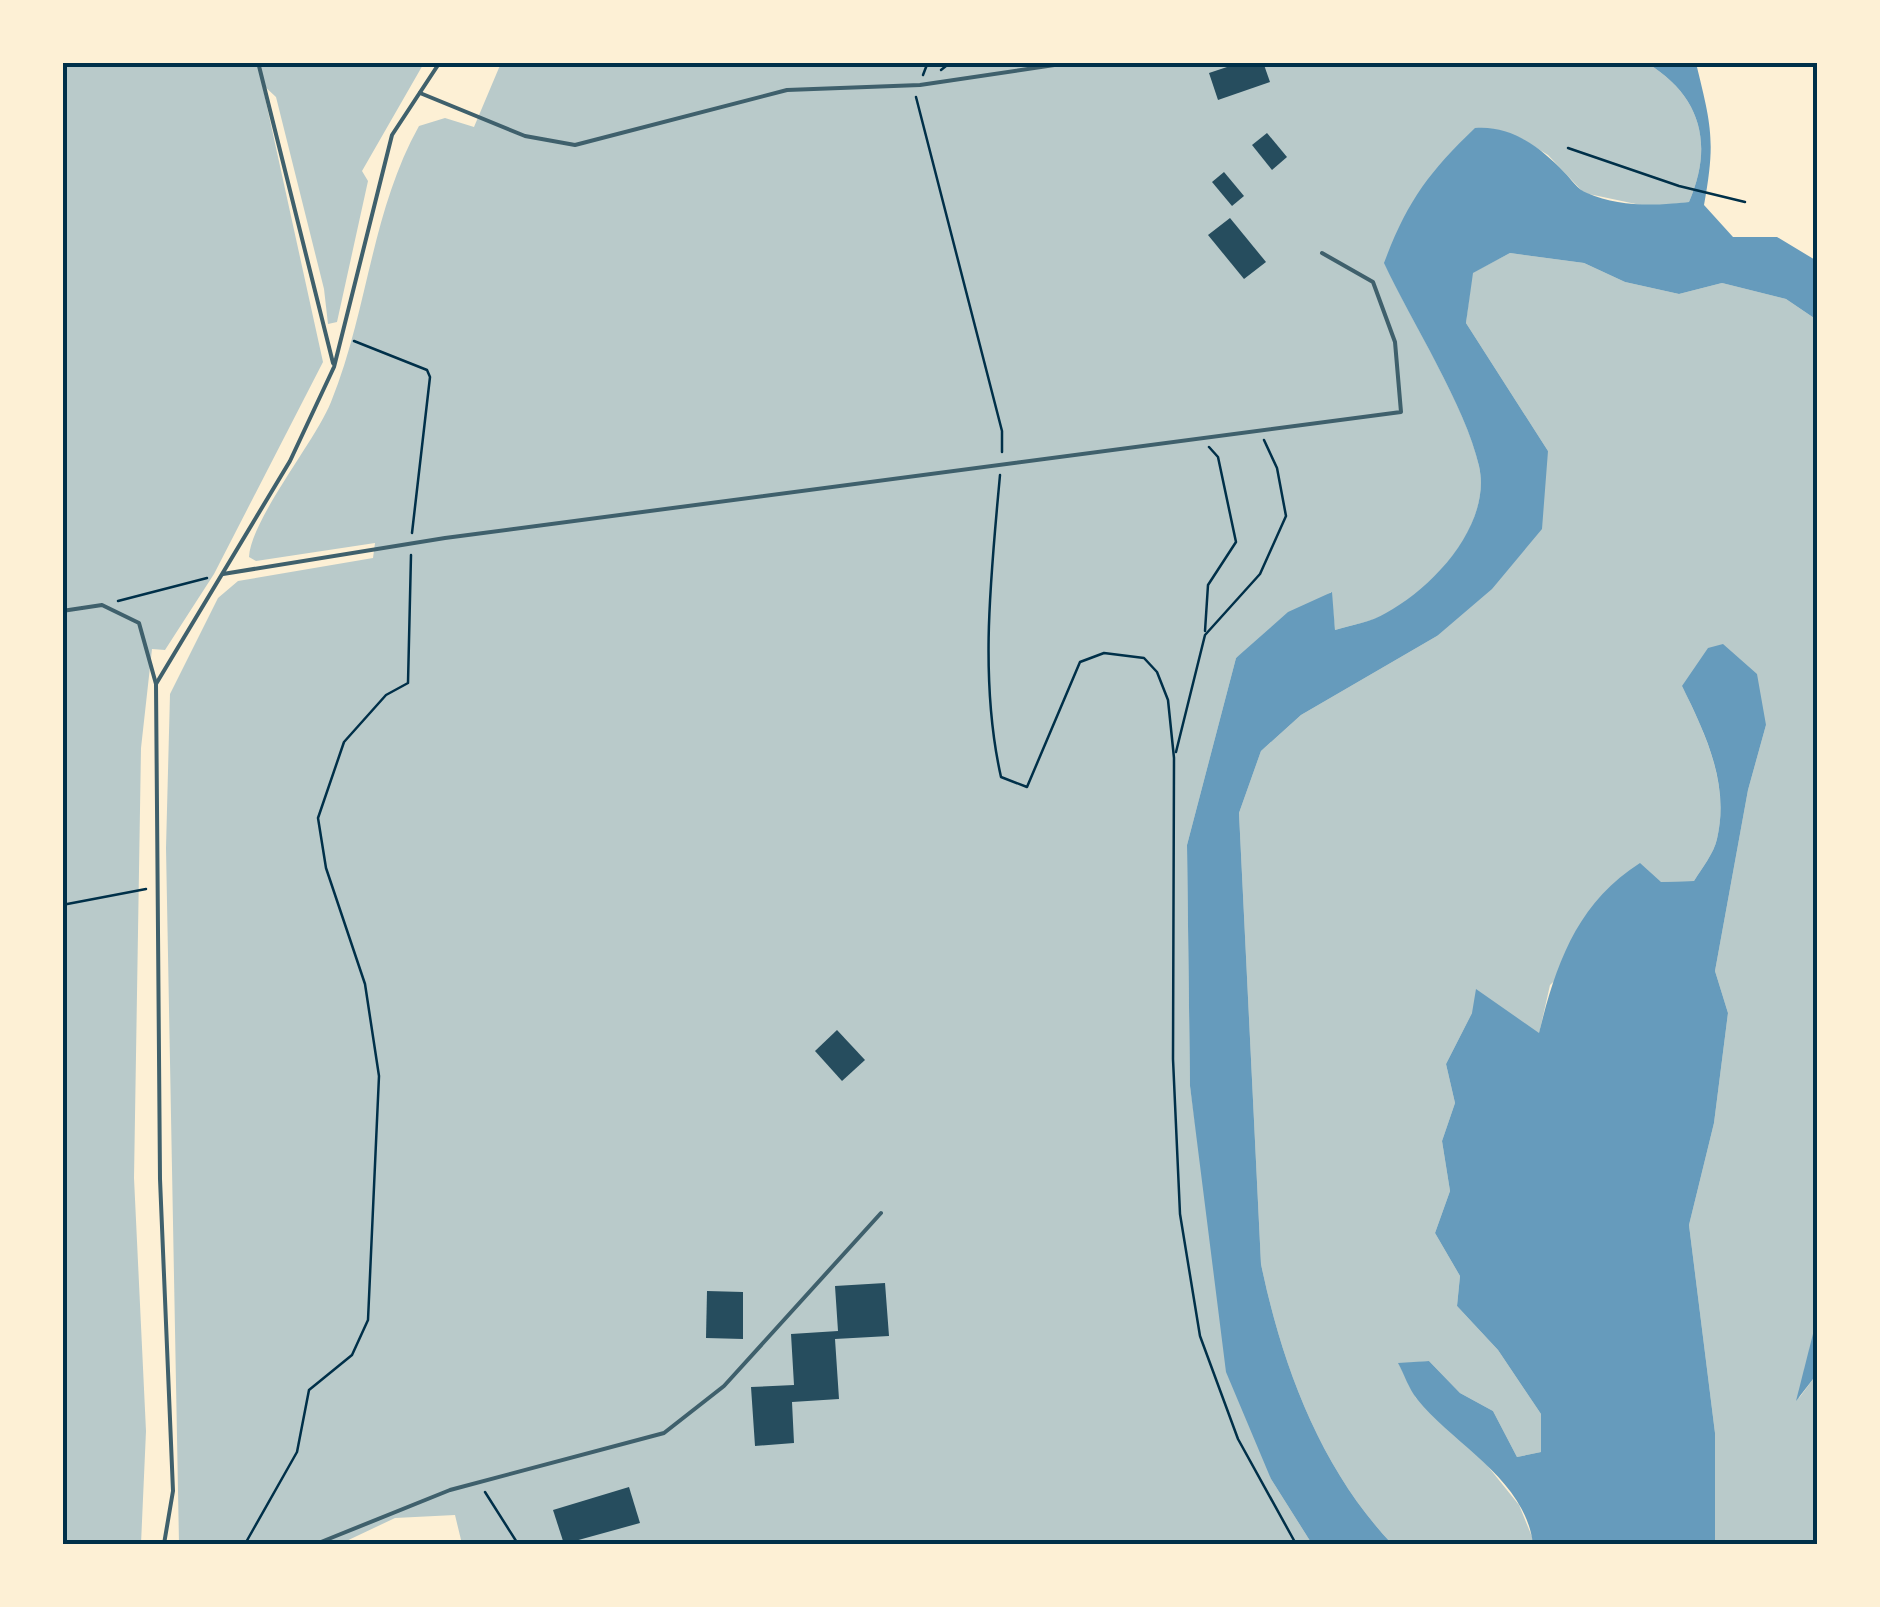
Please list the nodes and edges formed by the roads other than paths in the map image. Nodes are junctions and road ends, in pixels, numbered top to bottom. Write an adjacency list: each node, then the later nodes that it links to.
1 (258, 62): 6 (lane)
2 (440, 62): 4 (lane)
3 (1061, 64): 4 (lane)
4 (420, 93): 6 (lane)
5 (1322, 254): 7 (lane)
6 (334, 367): 7 (lane)
7 (223, 574): 9 (lane)
8 (62, 611): 9 (lane)
9 (156, 684): 11 (lane)
10 (881, 1212): 12 (lane)
11 (164, 1544)
12 (316, 1544)

